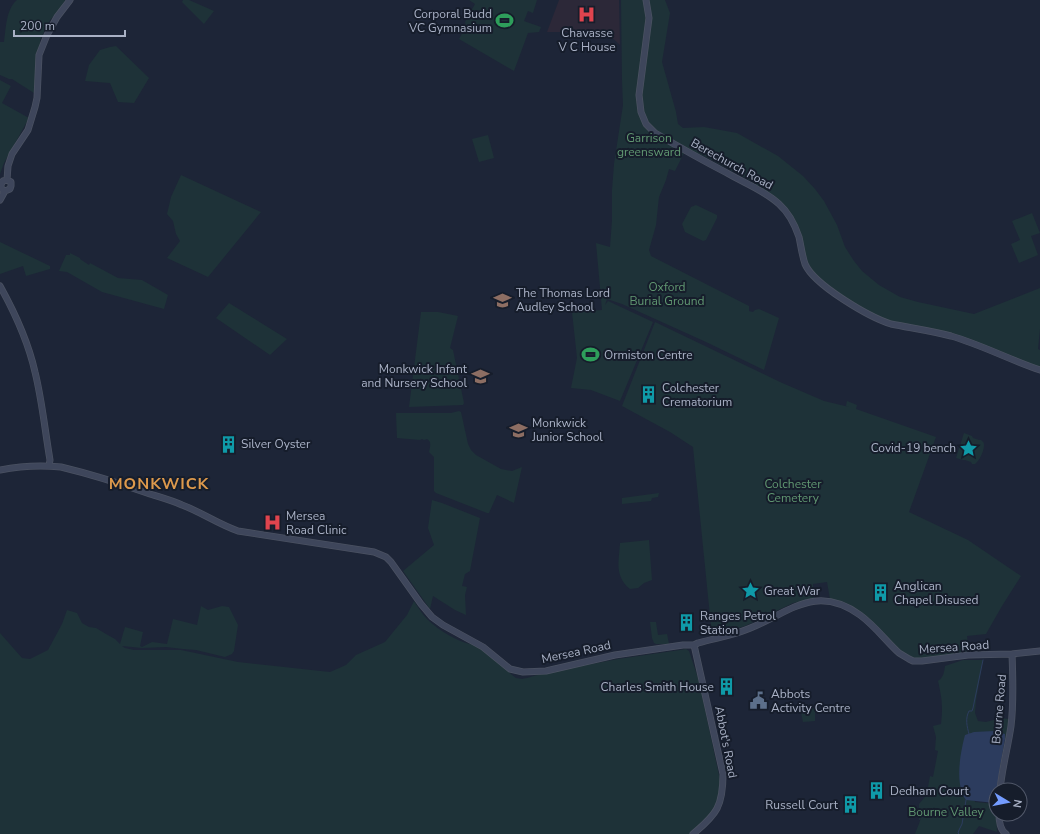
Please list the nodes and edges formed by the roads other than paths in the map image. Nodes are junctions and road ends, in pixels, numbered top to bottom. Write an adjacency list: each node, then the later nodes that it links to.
1 (646, 0): 5 (street, Berechurch Road)
2 (70, 1): 3 (street)
3 (0, 200)
4 (0, 286): 6 (street)
5 (1040, 370)
6 (49, 466): 7 (street, Mersea Road); 8 (street, Mersea Road)
7 (0, 470)
8 (694, 646): 10 (street, Mersea Road); 13 (street, Abbot's Road)
9 (1040, 651): 10 (street, Mersea Road)
10 (1012, 654): 11 (street, Bourne Road)
11 (1001, 782)
12 (1000, 822): 14 (street)
13 (693, 834)
14 (1006, 834)

